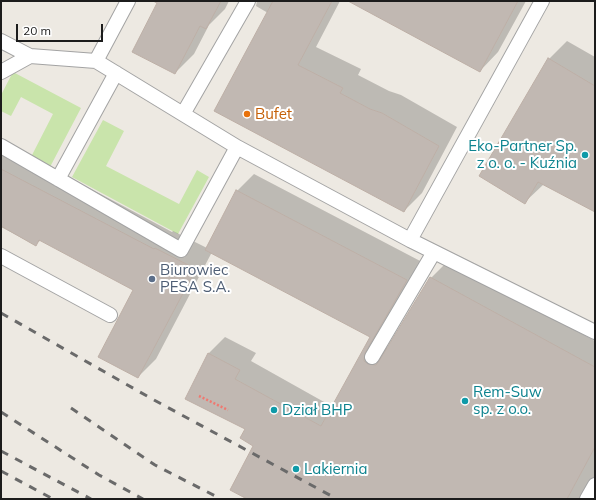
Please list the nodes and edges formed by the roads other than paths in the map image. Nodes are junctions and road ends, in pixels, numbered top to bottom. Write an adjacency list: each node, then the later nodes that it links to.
1 (128, 1): 6 (lane)
2 (248, 1): 9 (lane)
3 (542, 1): 13 (lane)
4 (1, 41): 5 (lane)
5 (30, 56): 6 (lane); 7 (lane)
6 (96, 61): 8 (lane)
7 (1, 72)
8 (116, 73): 9 (lane); 12 (lane)
9 (183, 114): 11 (lane)
10 (1, 146): 12 (lane)
11 (237, 147): 12 (lane); 13 (lane)
12 (58, 179)
13 (410, 240): 14 (lane)
14 (434, 252): 17 (lane); 18 (lane)
15 (1, 256): 16 (lane)
16 (110, 315)
17 (595, 332)
18 (372, 357)
19 (595, 485): 20 (lane)
20 (587, 499)

